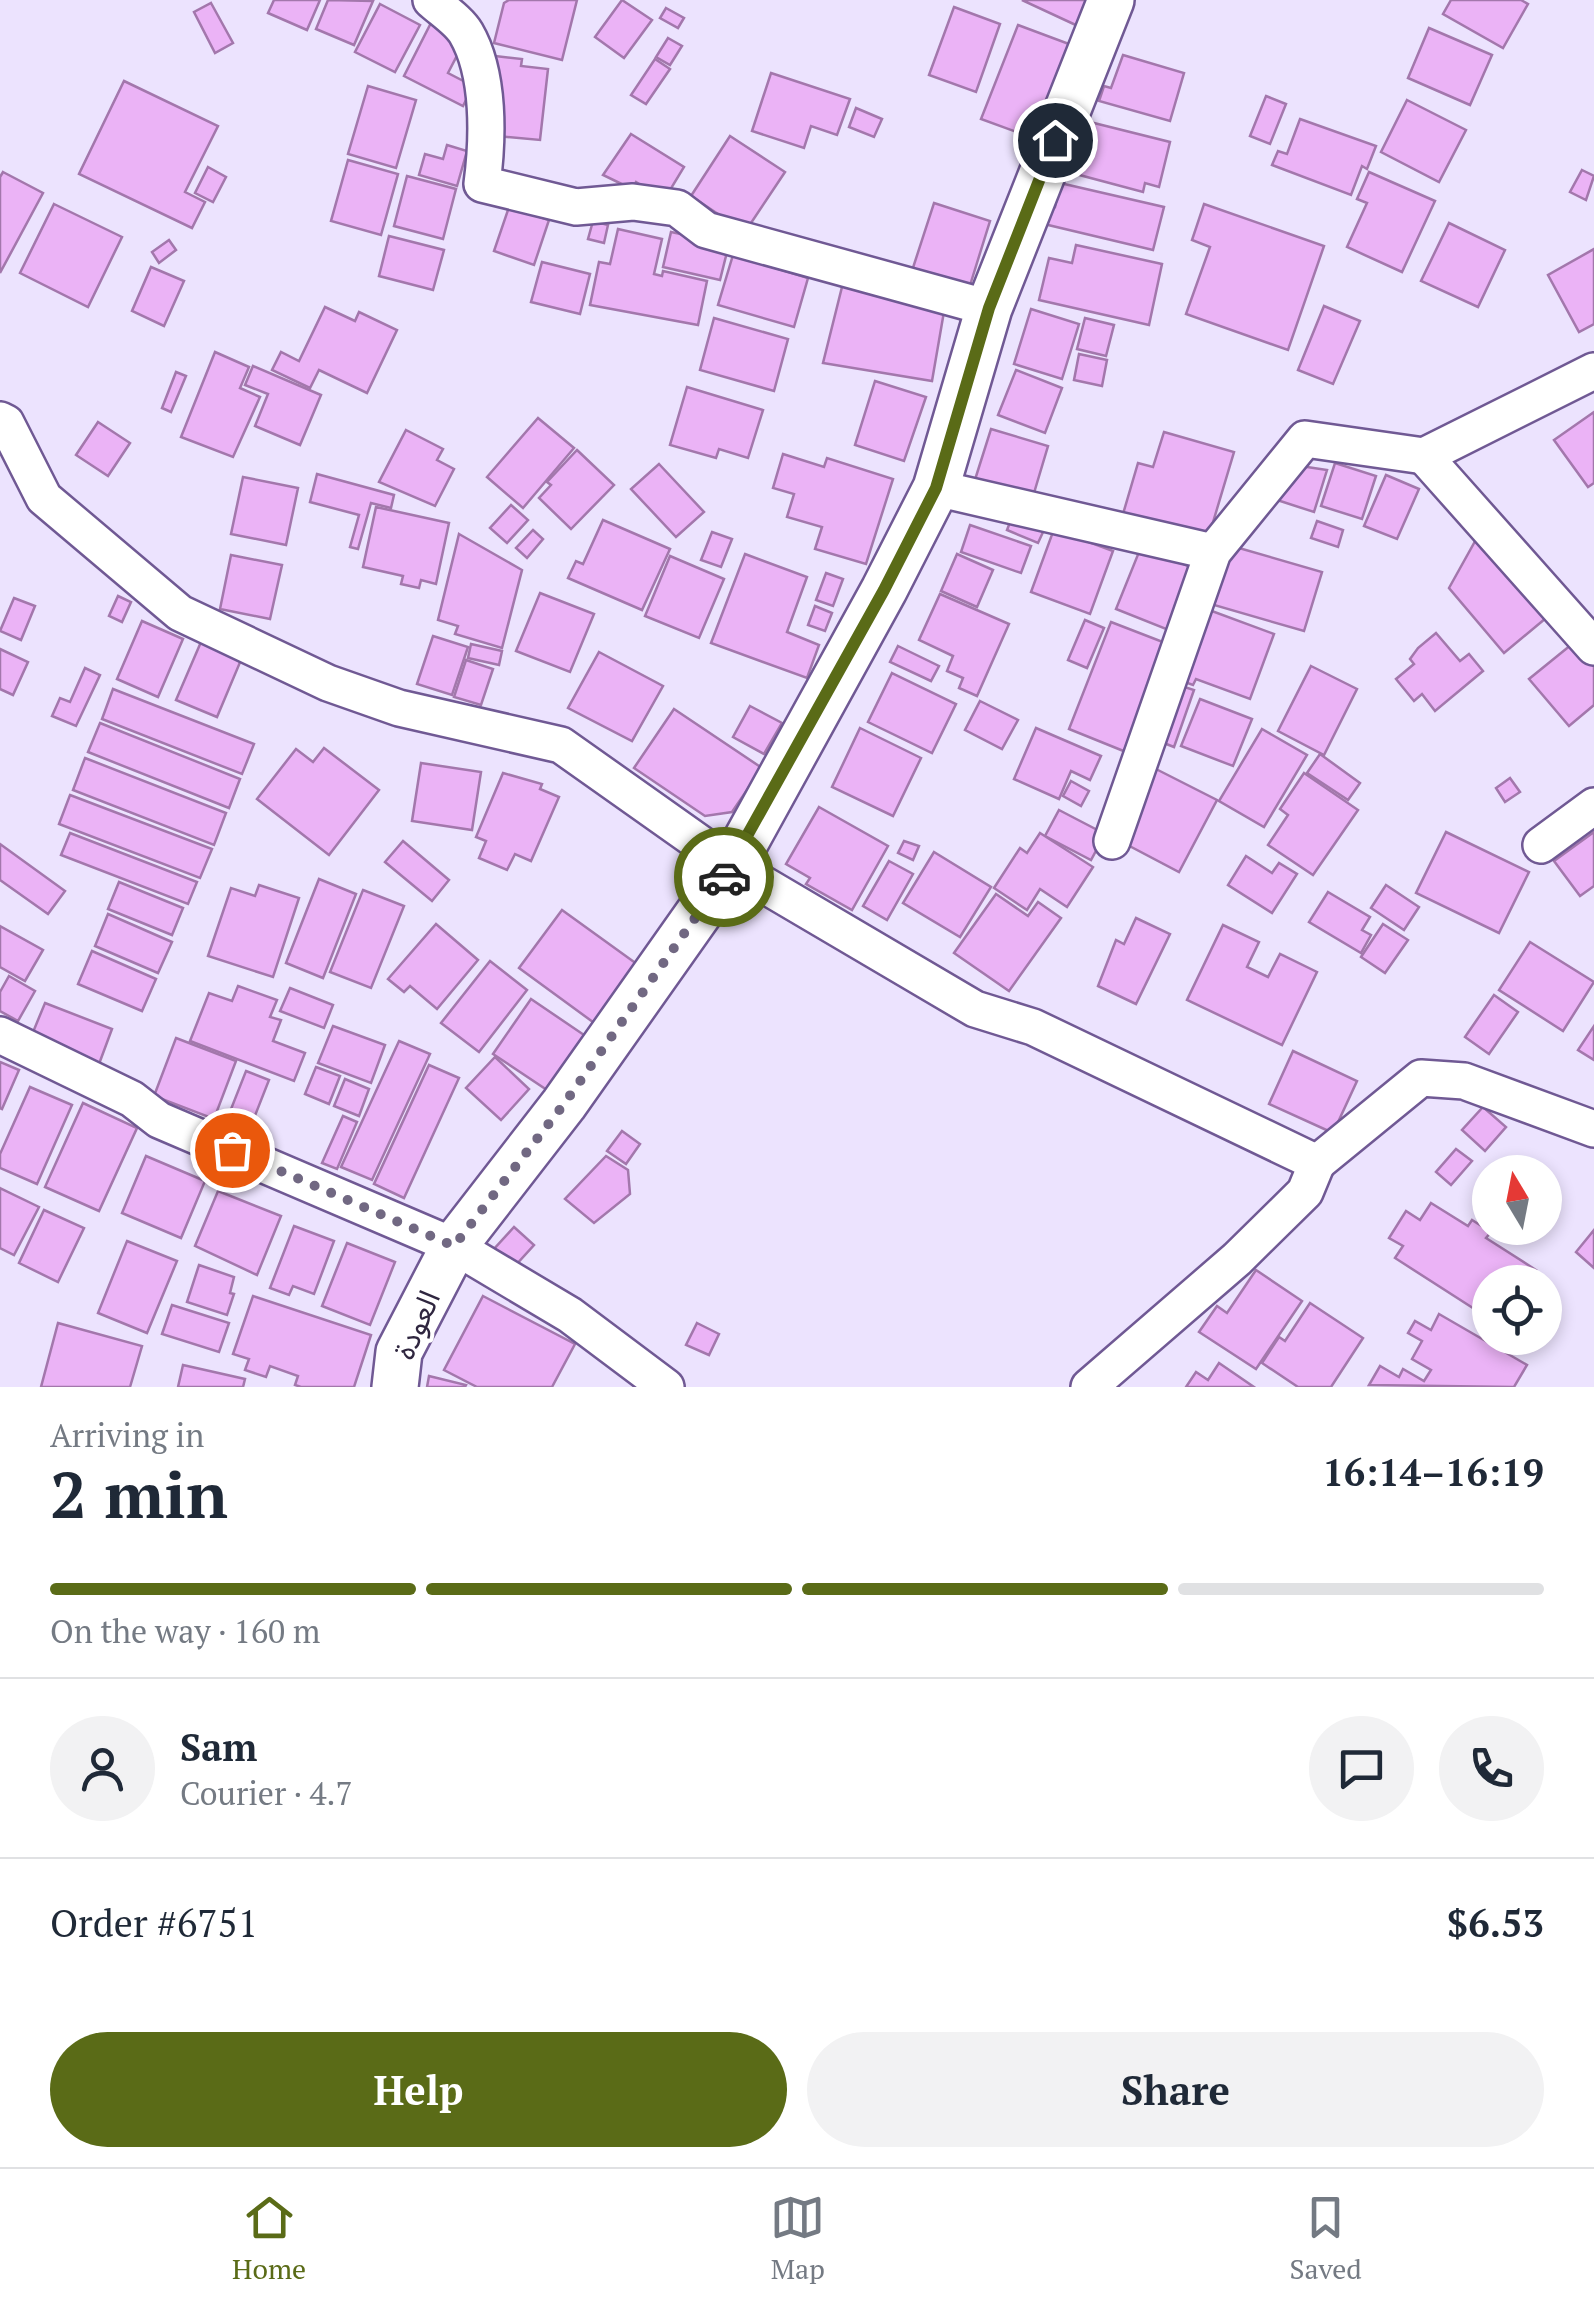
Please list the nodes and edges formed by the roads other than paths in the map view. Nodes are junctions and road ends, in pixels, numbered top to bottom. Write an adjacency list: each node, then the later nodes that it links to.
1 (431, 0): 3 (street)
2 (1111, 0): 3 (main road, العودة)
3 (989, 308): 7 (main road, العودة)
4 (1594, 372): 6 (street)
5 (0, 420): 13 (street)
6 (1424, 456): 8 (street); 9 (street)
7 (936, 488): 8 (street); 13 (main road, العودة)
8 (1214, 552): 11 (street)
9 (1594, 646)
10 (1594, 806): 12 (street)
11 (1112, 841)
12 (1541, 845)
13 (732, 866): 16 (street); 17 (main road, العودة)
14 (0, 1034): 17 (street)
15 (1594, 1129): 16 (street)
16 (1317, 1163): 20 (street)
17 (454, 1246): 18 (main road, العودة); 19 (street)
18 (395, 1387)
19 (666, 1387)
20 (1089, 1387)

